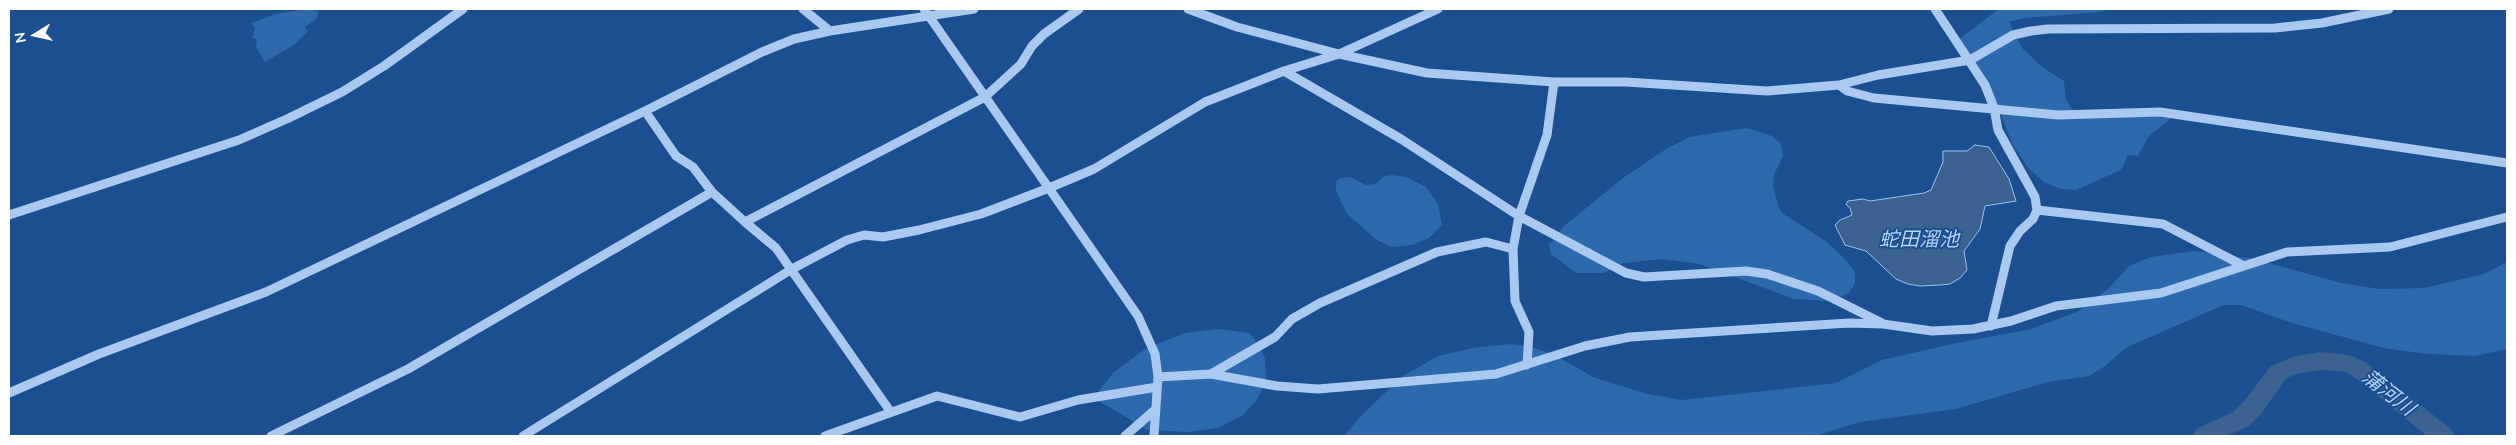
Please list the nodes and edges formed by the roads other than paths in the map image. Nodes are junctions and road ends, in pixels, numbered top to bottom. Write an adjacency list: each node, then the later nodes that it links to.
1 (463, 9): 23 (street)
2 (803, 9): 10 (street)
3 (974, 9): 9 (street)
4 (1079, 9): 16 (street)
5 (1188, 9): 11 (street)
6 (1438, 9): 11 (street)
7 (1935, 9): 12 (street)
8 (2389, 9): 12 (street)
9 (926, 12): 10 (street); 16 (street)
10 (830, 31): 18 (street)
11 (1339, 54): 13 (street); 14 (street)
12 (1970, 60): 15 (street); 17 (street)
13 (1284, 71): 20 (street); 24 (street)
14 (1554, 82): 15 (street); 24 (street)
15 (1839, 85): 17 (street)
16 (986, 97): 20 (street); 26 (street)
17 (1994, 108): 19 (street); 22 (street)
18 (645, 111): 21 (street); 35 (street)
19 (2507, 163)
20 (1049, 188): 29 (street); 34 (street)
21 (712, 192): 26 (street); 38 (street)
22 (2037, 210): 28 (street); 31 (street)
23 (9, 215)
24 (1519, 216): 27 (street); 30 (street)
25 (2507, 217): 28 (street)
26 (745, 222): 29 (street)
27 (1513, 249): 32 (street); 33 (street)
28 (2242, 265): 31 (street)
29 (792, 269): 37 (street); 39 (street)
30 (1884, 324): 31 (street); 32 (street)
31 (1991, 326)
32 (1527, 366): 33 (street)
33 (1211, 374): 34 (street)
34 (1158, 382): 36 (street); 37 (street)
35 (9, 393)
36 (1156, 409): 41 (street); 42 (street)
37 (890, 411): 40 (street)
38 (271, 436)
39 (523, 436)
40 (825, 436)
41 (1125, 436)
42 (1154, 436)

